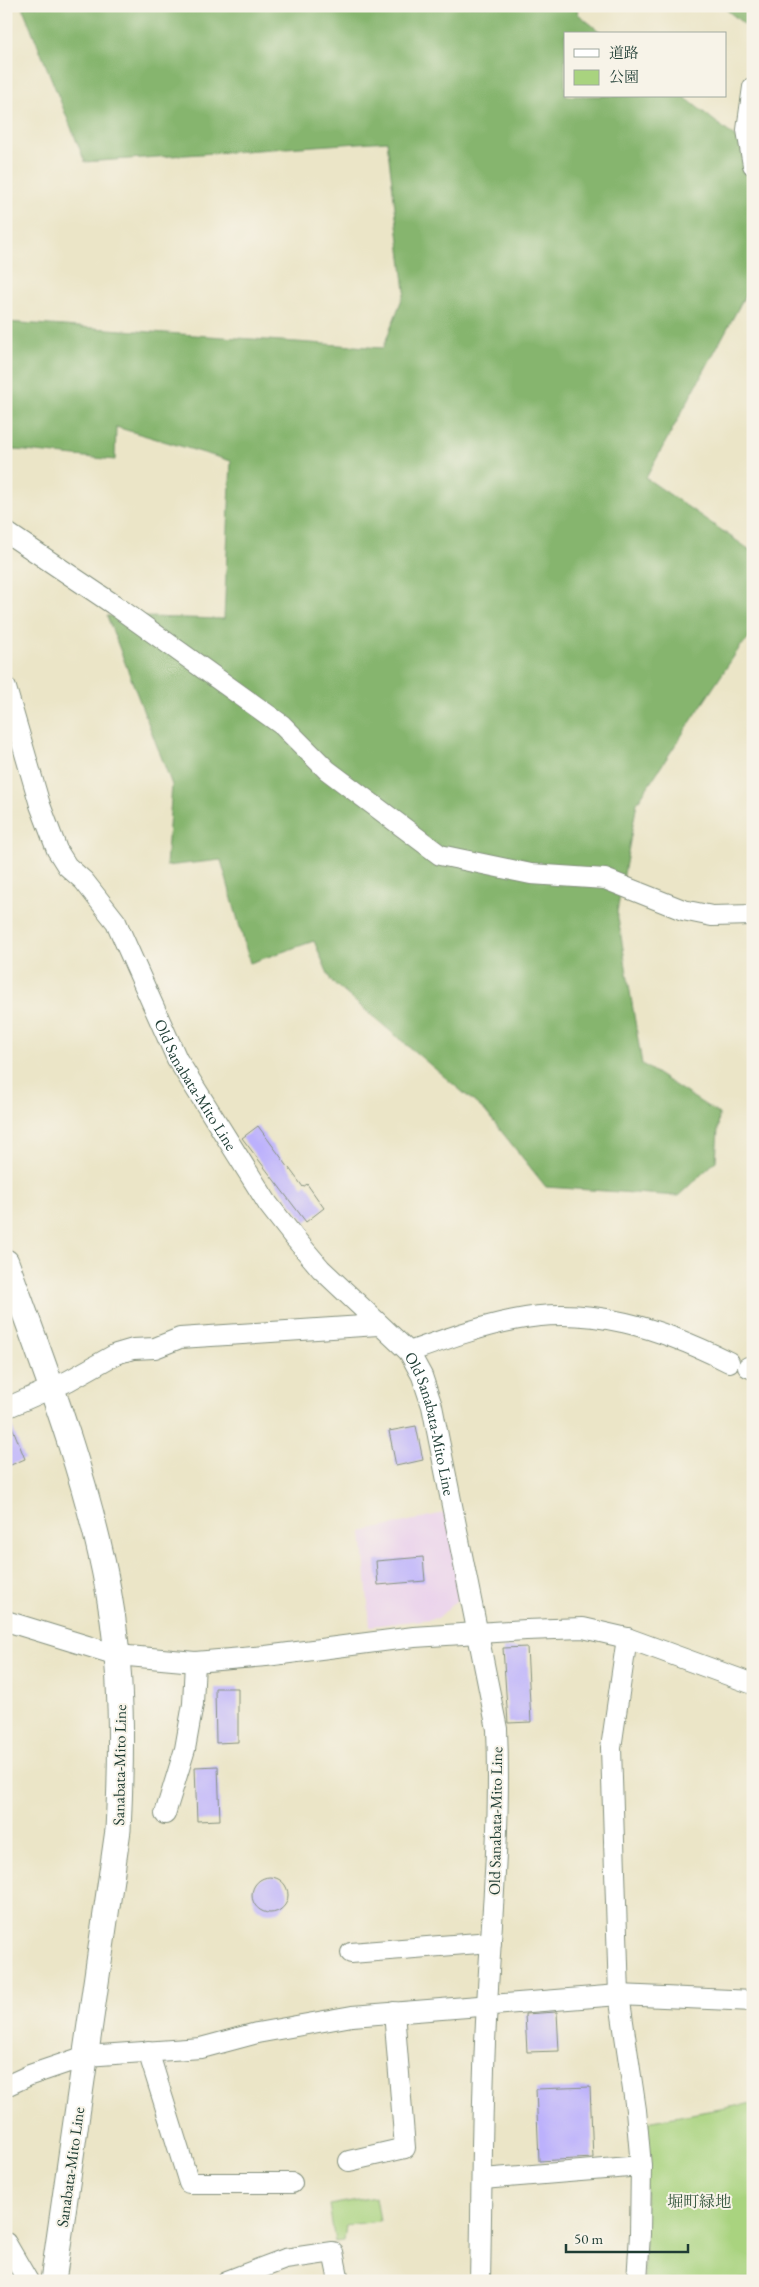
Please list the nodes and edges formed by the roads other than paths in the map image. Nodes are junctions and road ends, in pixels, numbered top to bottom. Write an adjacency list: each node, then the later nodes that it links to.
1 (753, 87): 2 (street)
2 (753, 165)
3 (6, 532): 5 (street)
4 (7, 696): 7 (street, Old Sanabata-Mito Line)
5 (753, 914)
6 (6, 1262): 10 (main road, Sanabata-Mito Line)
7 (378, 1325): 8 (street, Old Sanabata-Mito Line); 10 (street)
8 (409, 1352): 9 (street); 13 (street, Old Sanabata-Mito Line)
9 (743, 1366)
10 (51, 1388): 11 (street); 15 (main road, Sanabata-Mito Line)
11 (6, 1408)
12 (6, 1621): 15 (street)
13 (478, 1633): 14 (street); 16 (street); 19 (street, Old Sanabata-Mito Line)
14 (628, 1638): 17 (street); 21 (street)
15 (117, 1655): 16 (street); 26 (main road, Sanabata-Mito Line)
16 (195, 1662): 18 (street)
17 (753, 1684)
18 (165, 1814)
19 (491, 1942): 20 (street); 23 (street, Old Sanabata-Mito Line)
20 (350, 1953)
21 (619, 1995): 22 (street); 23 (street); 29 (street)
22 (753, 2001)
23 (487, 2006): 24 (street); 30 (street, Old Sanabata-Mito Line)
24 (394, 2012): 25 (street); 28 (street)
25 (148, 2051): 26 (street); 31 (street)
26 (86, 2056): 27 (street); 34 (main road, Sanabata-Mito Line)
27 (6, 2086)
28 (349, 2161)
29 (641, 2166): 30 (street); 38 (street)
30 (482, 2178): 37 (street, Old Sanabata-Mito Line)
31 (292, 2183)
32 (6, 2243): 33 (street)
33 (28, 2281)
34 (53, 2281)
35 (227, 2281): 36 (street)
36 (339, 2281)
37 (480, 2281)
38 (637, 2281)

